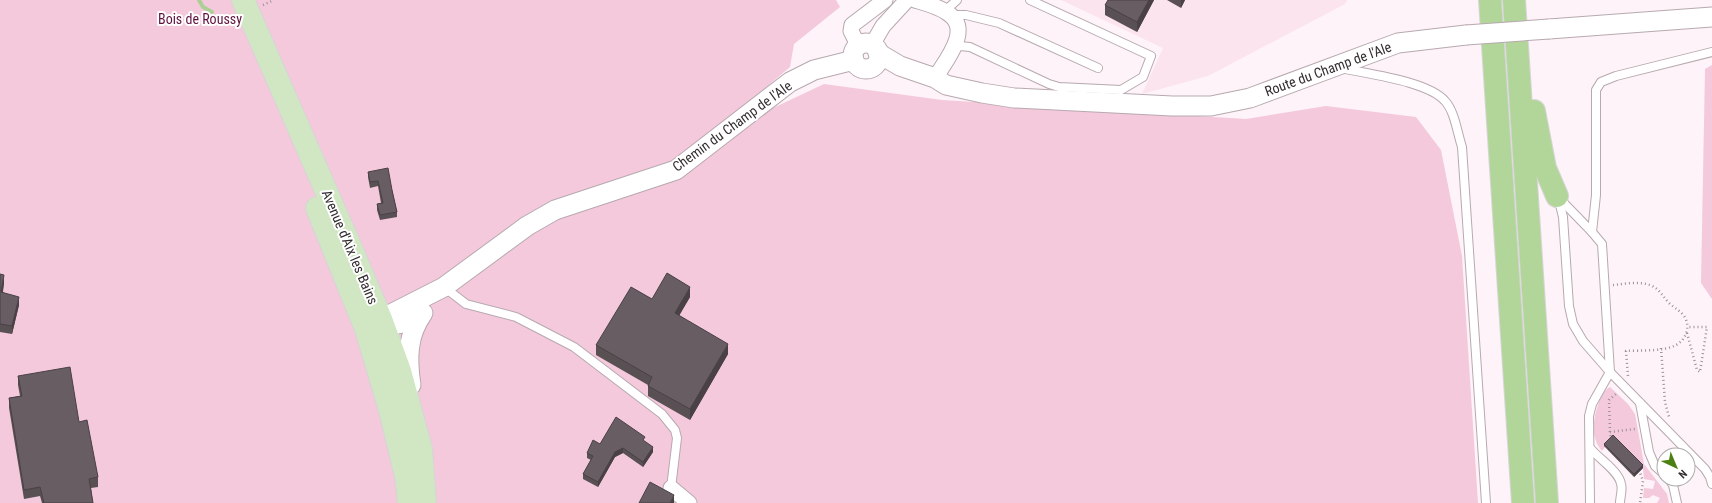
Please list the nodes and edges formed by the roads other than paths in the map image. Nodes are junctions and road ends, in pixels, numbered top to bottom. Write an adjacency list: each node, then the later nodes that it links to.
1 (230, 0): 20 (main road, Avenue d'Aix les Bains)
2 (243, 0): 25 (main road, Avenue d'Aix les Bains)
3 (885, 0): 15 (street)
4 (908, 0): 15 (street)
5 (915, 0): 11 (street)
6 (957, 0): 11 (lane)
7 (1030, 0): 13 (lane)
8 (1490, 0): 23 (highway)
9 (1514, 0): 41 (highway)
10 (1523, 0): 19 (highway)
11 (948, 13): 13 (street); 17 (lane)
12 (1712, 17): 16 (street, Route du Champ de l'Ale, bridge)
13 (954, 47): 18 (street)
14 (1712, 52): 21 (lane)
15 (867, 54): 18 (street, Route du Champ de l'Ale); 22 (street, Chemin du Champ de l'Ale)
16 (1332, 67): 18 (street, Route du Champ de l'Ale); 38 (lane)
17 (1098, 68)
18 (940, 82)
19 (1557, 196): 21 (lane); 26 (lane)
20 (315, 202): 25 (street); 31 (main road, Avenue d'Aix les Bains)
21 (1592, 232): 26 (lane)
22 (444, 287): 24 (street); 25 (street); 34 (lane)
23 (1510, 309): 39 (highway); 40 (highway)
24 (421, 314): 25 (street); 29 (street)
25 (381, 319): 29 (main road, Avenue d'Aix les Bains); 31 (main road)
26 (1610, 372): 27 (lane); 28 (lane)
27 (1640, 402): 30 (lane); 32 (lane)
28 (1590, 448): 42 (lane); 43 (lane)
29 (421, 449): 36 (main road, Avenue d'Aix les Bains)
30 (1656, 467)
31 (406, 476): 35 (main road, Avenue d'Aix les Bains)
32 (1712, 484)
33 (1674, 487): 44 (lane)
34 (671, 488): 37 (street)
35 (409, 503)
36 (425, 503)
37 (689, 503)
38 (1486, 503)
39 (1512, 503)
40 (1523, 503)
41 (1547, 503)
42 (1590, 503)
43 (1620, 503)
44 (1678, 503)

